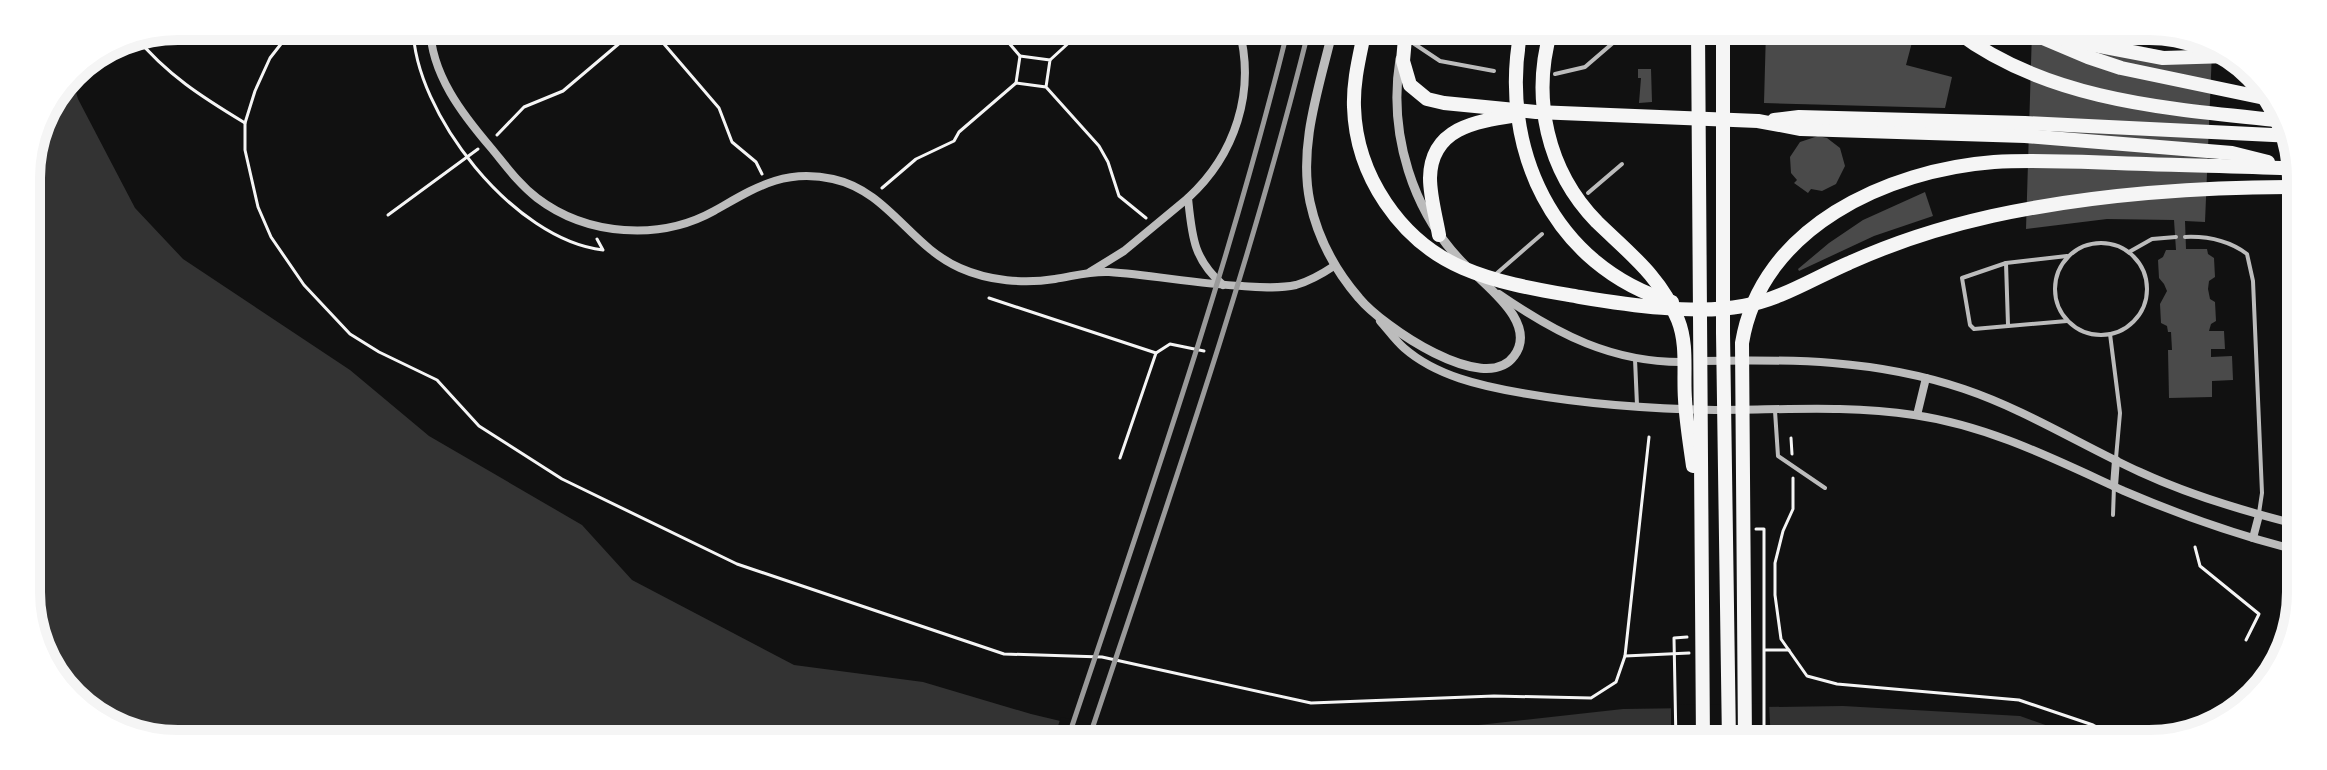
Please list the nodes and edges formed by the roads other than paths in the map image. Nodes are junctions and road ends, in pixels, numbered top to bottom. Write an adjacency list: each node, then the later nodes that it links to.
1 (432, 40): 38 (street)
2 (1241, 40): 29 (street)
3 (1331, 40): 37 (street)
4 (1363, 40): 41 (highway)
5 (1405, 40): 20 (highway)
6 (1406, 40): 31 (street)
7 (1414, 40): 17 (lane)
8 (1520, 40): 41 (highway)
9 (1549, 40): 57 (highway)
10 (1616, 40): 18 (lane)
11 (1698, 40): 57 (highway)
12 (1723, 40): 61 (highway)
13 (1971, 40): 21 (highway)
14 (2048, 40): 19 (highway)
15 (2070, 40): 16 (highway)
16 (2216, 57)
17 (1494, 71)
18 (1555, 74)
19 (2261, 97)
20 (1536, 112): 22 (highway); 31 (highway)
21 (2274, 120)
22 (1960, 127): 23 (highway); 25 (highway)
23 (2280, 136)
24 (1622, 164): 28 (lane)
25 (2286, 166)
26 (2286, 169): 62 (highway)
27 (2287, 187): 41 (highway)
28 (1588, 193)
29 (1188, 198): 38 (street); 40 (street)
30 (1542, 234): 39 (lane)
31 (1439, 235): 39 (street)
32 (2176, 237): 34 (lane)
33 (2185, 237): 55 (lane)
34 (2129, 252): 35 (lane); 45 (lane)
35 (2067, 256): 36 (lane); 43 (lane)
36 (2006, 263): 44 (lane); 44 (lane)
37 (1334, 266): 40 (street); 42 (street)
38 (1089, 272): 40 (street)
39 (1485, 284): 42 (street); 46 (street)
40 (1224, 285)
41 (1638, 298)
42 (1376, 318): 48 (street)
43 (2067, 321): 44 (lane); 45 (lane)
44 (2008, 325)
45 (2110, 334): 51 (lane)
46 (1635, 359): 47 (street); 48 (lane)
47 (1926, 378): 50 (street); 51 (street)
48 (1637, 406): 49 (street)
49 (1775, 408): 50 (street); 53 (lane)
50 (1917, 415): 52 (street)
51 (2116, 460): 52 (street); 55 (street)
52 (2114, 486): 54 (lane); 58 (street)
53 (1825, 488)
54 (2113, 515)
55 (2259, 515): 56 (street); 58 (street)
56 (2287, 522)
57 (1700, 525): 60 (highway)
58 (2253, 538): 59 (street)
59 (2287, 547)
60 (1703, 730)
61 (1729, 730)
62 (1745, 730)

